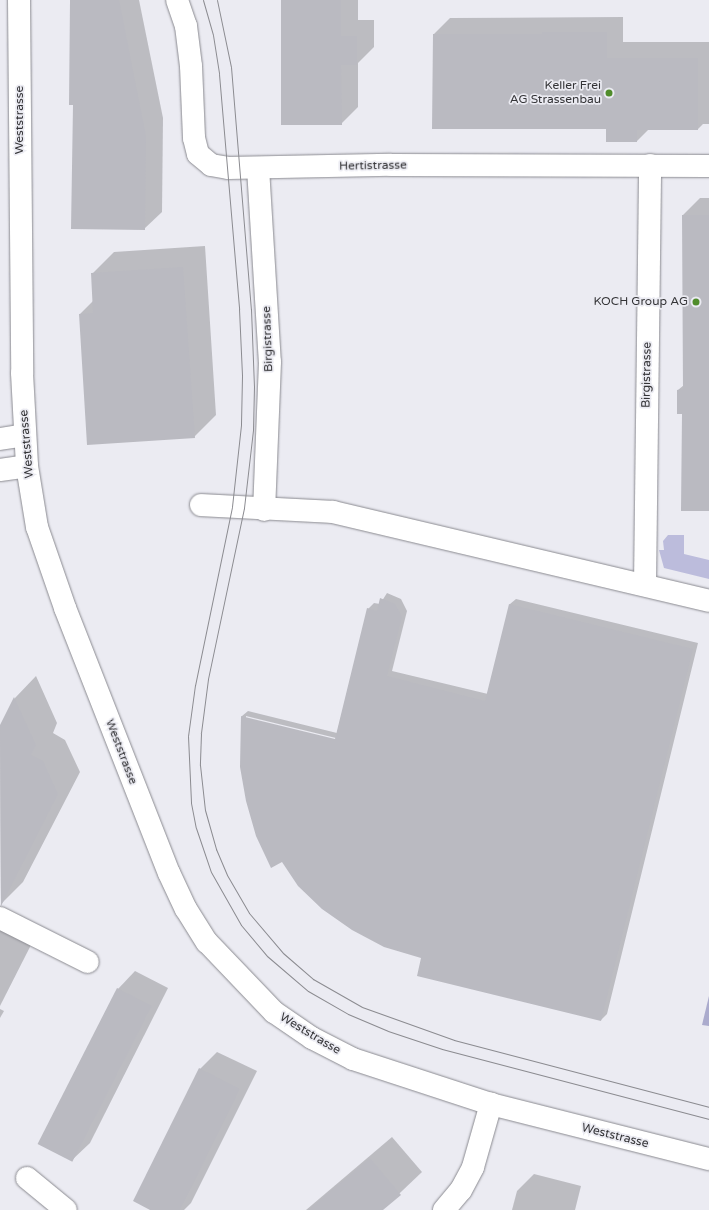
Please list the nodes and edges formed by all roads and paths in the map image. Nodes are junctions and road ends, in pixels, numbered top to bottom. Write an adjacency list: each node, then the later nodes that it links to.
1 (19, 0): 6 (street, Weststrasse)
2 (177, 0): 5 (street, Hertistrasse)
3 (650, 166): 4 (street, Hertistrasse); 5 (street, Hertistrasse); 12 (street, Birgistrasse)
4 (709, 166)
5 (258, 168): 11 (street, Birgistrasse)
6 (25, 435): 7 (street); 8 (street, Weststrasse)
7 (0, 439)
8 (27, 466): 9 (street); 16 (street, Weststrasse)
9 (0, 470)
10 (201, 505): 11 (street)
11 (264, 510): 12 (street)
12 (645, 585): 13 (street)
13 (709, 601)
14 (0, 918): 15 (street)
15 (88, 962)
16 (491, 1104): 17 (street, Weststrasse); 20 (street)
17 (709, 1159)
18 (27, 1178): 19 (street)
19 (66, 1210)
20 (444, 1210)

